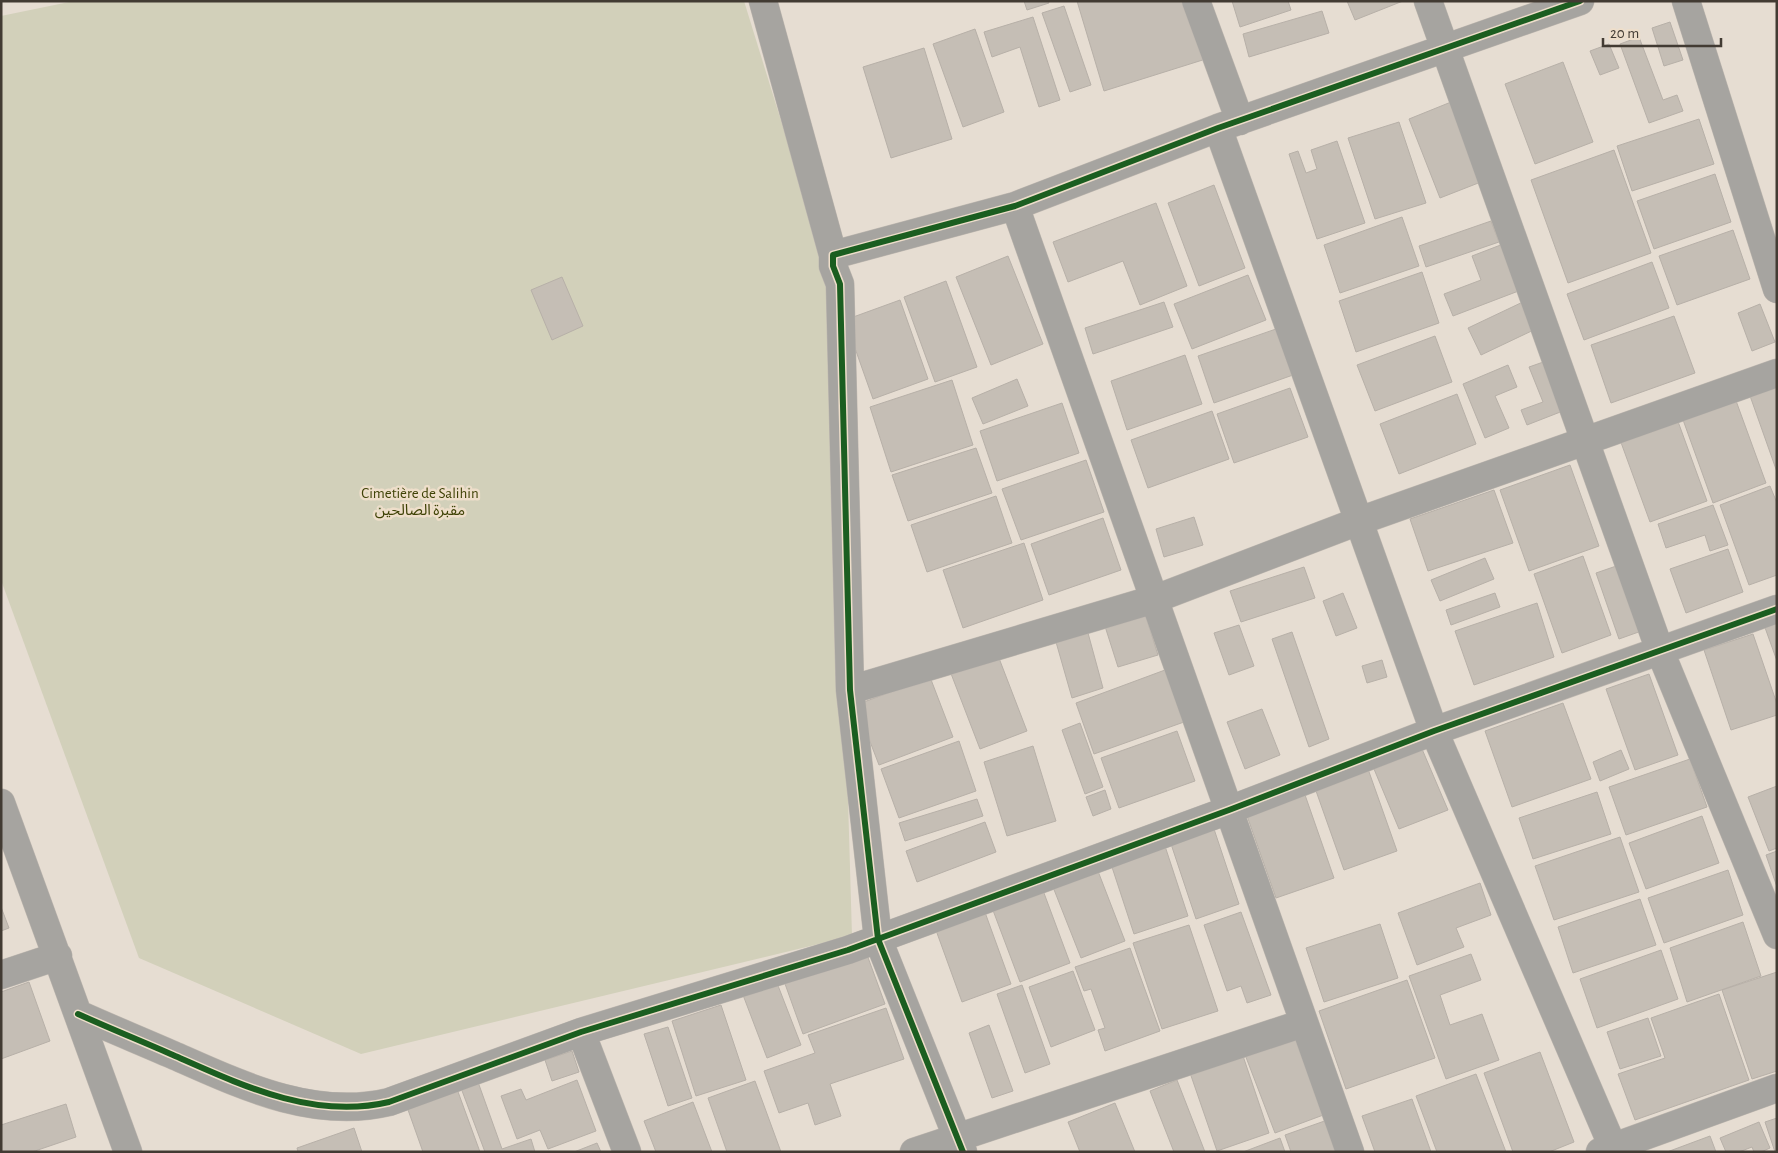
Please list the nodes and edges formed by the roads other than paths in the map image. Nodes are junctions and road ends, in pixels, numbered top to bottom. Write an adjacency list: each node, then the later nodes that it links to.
1 (763, 1): 9 (street)
2 (1196, 1): 7 (street)
3 (1428, 1): 6 (street)
4 (1580, 1): 6 (street)
5 (1686, 1): 10 (street)
6 (1446, 48): 7 (street); 12 (street)
7 (1229, 124): 8 (street); 13 (street)
8 (1015, 206): 9 (street); 14 (street)
9 (833, 255): 17 (street)
10 (1777, 288)
11 (1777, 373): 12 (street)
12 (1586, 440): 13 (street); 16 (street)
13 (1359, 521): 14 (street); 18 (street)
14 (1155, 599): 17 (street); 20 (street)
15 (1777, 610): 16 (street)
16 (1660, 651): 18 (street); 21 (street)
17 (850, 690): 22 (street)
18 (1434, 731): 20 (street); 30 (street)
19 (1, 803): 23 (street)
20 (1229, 810): 22 (street); 26 (street)
21 (1777, 935)
22 (878, 939): 27 (street); 29 (street)
23 (58, 956): 24 (street); 25 (street)
24 (1, 975)
25 (78, 1014): 27 (street); 31 (street)
26 (1304, 1023): 29 (street); 34 (street)
27 (581, 1032): 32 (street)
28 (1777, 1088): 30 (street)
29 (960, 1144): 33 (street)
30 (1610, 1150)
31 (128, 1152)
32 (627, 1152)
33 (914, 1152)
34 (1350, 1152)

